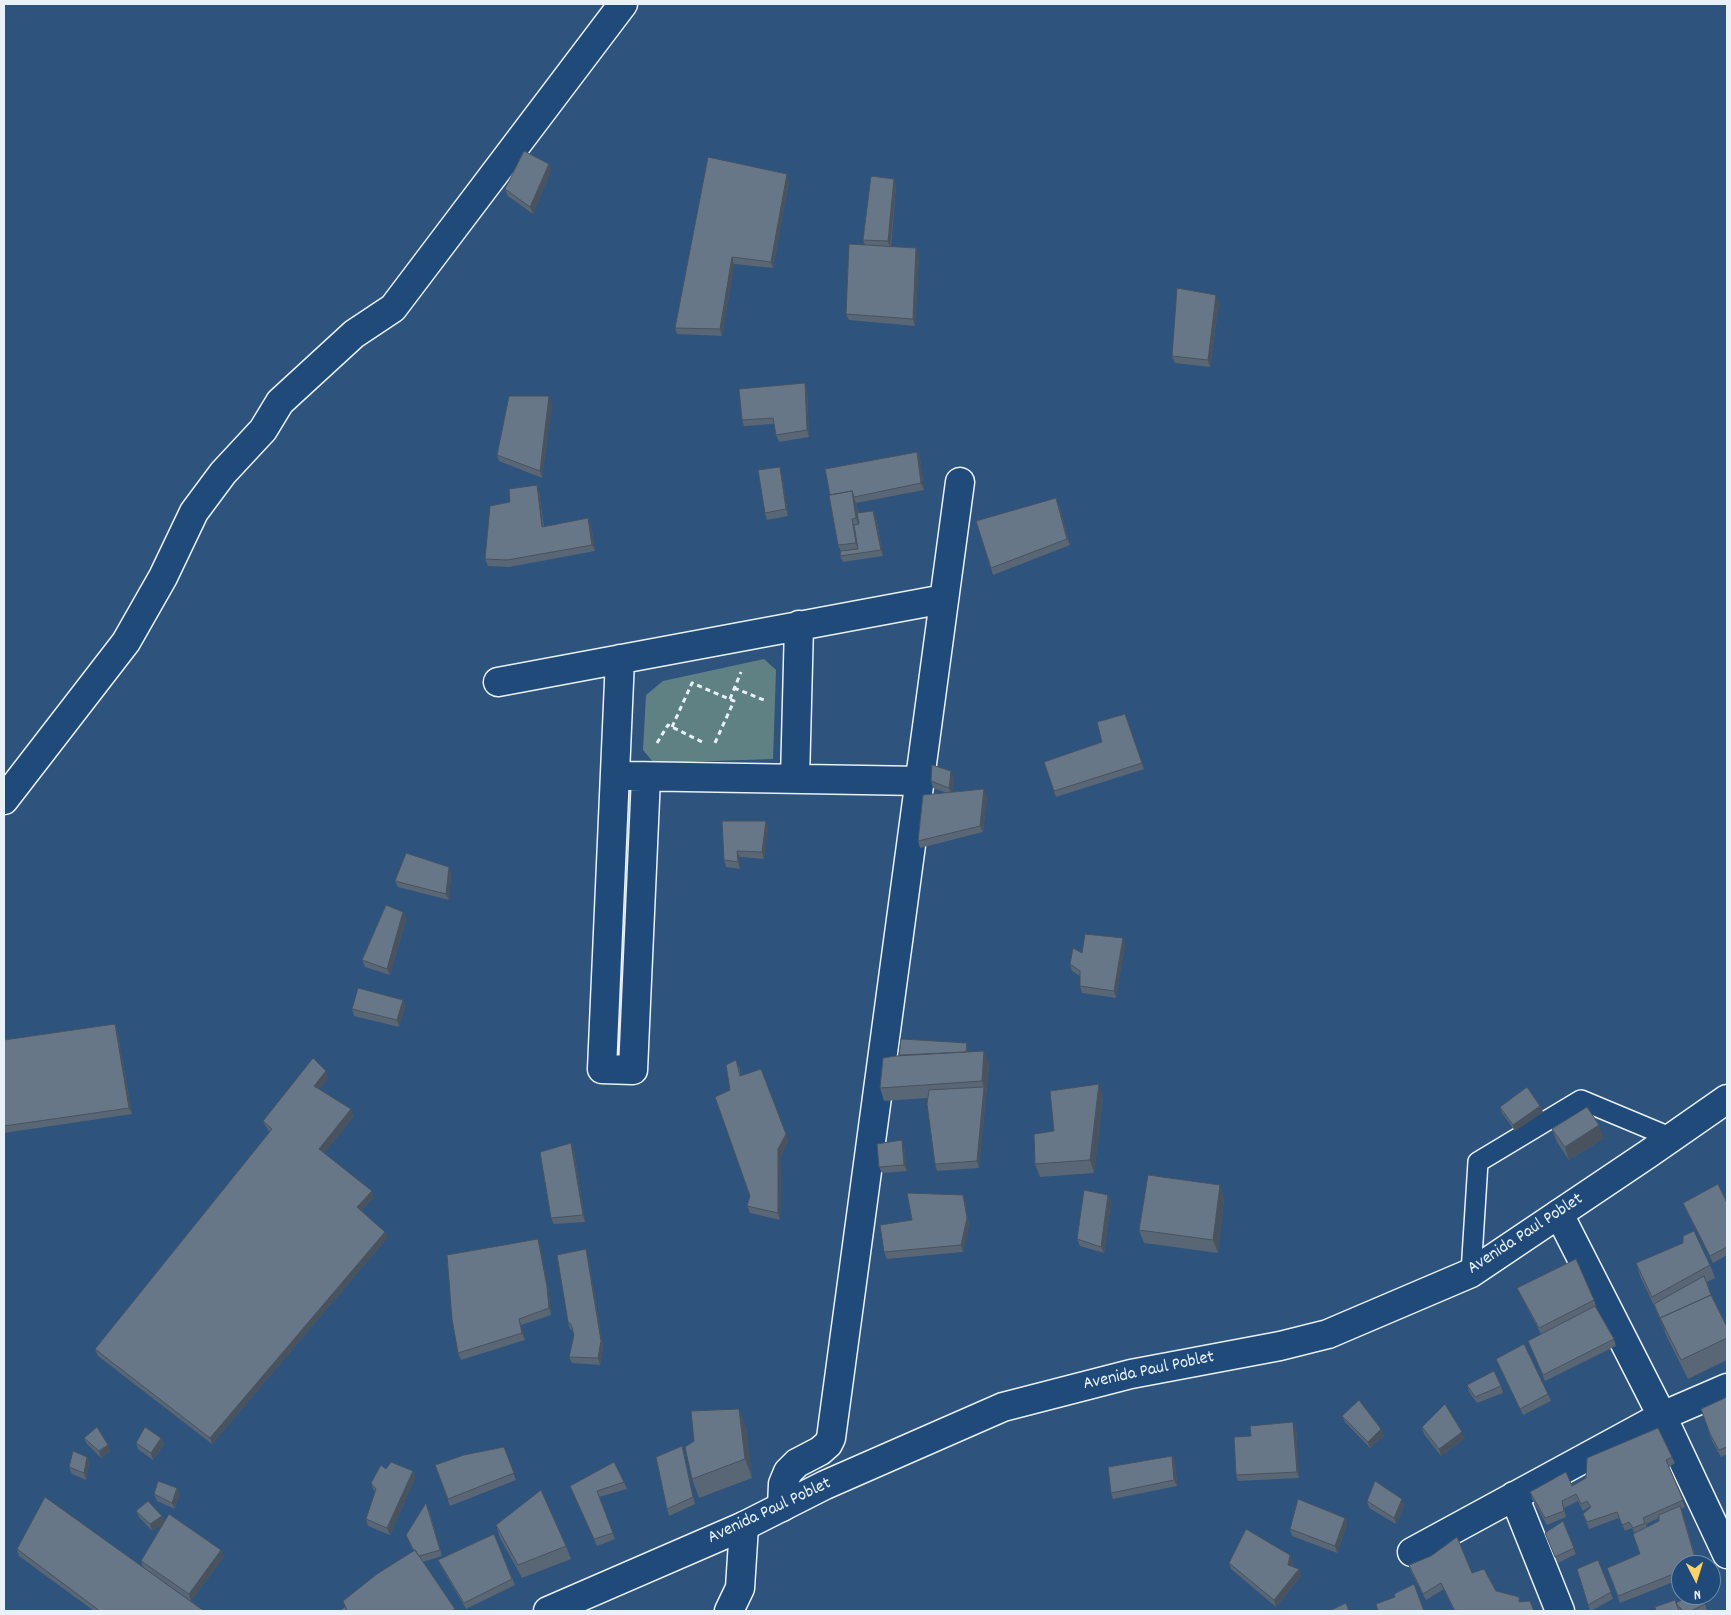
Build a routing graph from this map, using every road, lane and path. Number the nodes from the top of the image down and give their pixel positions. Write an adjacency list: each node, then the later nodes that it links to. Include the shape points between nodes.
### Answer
1 (623, 4): 19 (street, via 393,308 354,334 280,402 263,430 223,473 194,512 163,577 126,642)
2 (960, 482): 3 (street)
3 (944, 599): 4 (street); 18 (street)
4 (800, 626): 5 (street); 17 (street)
5 (620, 659): 7 (street); 15 (street)
6 (743, 665): 8 (path)
7 (498, 682)
8 (734, 688): 9 (path); 10 (path)
9 (730, 699): 12 (path, via 692,683); 14 (path, via 734,701)
10 (766, 700)
11 (668, 725): 13 (path)
12 (672, 727)
13 (654, 748)
14 (713, 748)
15 (615, 776): 16 (street); 16 (street, via 602,1069 634,1070)
16 (646, 777): 17 (street)
17 (796, 780): 18 (street)
18 (920, 782): 27 (street, via 831,1438 820,1451 797,1463 788,1472 783,1484)
19 (4, 800)
20 (1727, 1099): 21 (street, Avenida Paul Poblet)
21 (1672, 1138): 22 (street, Avenida Paul Poblet); 23 (lane, via 1581,1100 1478,1162)
22 (1559, 1214): 23 (street, Avenida Paul Poblet); 25 (street)
23 (1471, 1273): 27 (street, Avenida Paul Poblet, via 1328,1334 1131,1374 1003,1407)
24 (1727, 1388): 25 (street)
25 (1662, 1416): 26 (street); 30 (street)
26 (1514, 1496): 29 (street); 33 (street)
27 (782, 1507): 28 (street, Avenida Paul Poblet)
28 (744, 1526): 31 (street, Avenida Paul Poblet); 32 (street, via 740,1588)
29 (1412, 1552)
30 (1727, 1554)
31 (548, 1611)
32 (729, 1611)
33 (1560, 1611)

